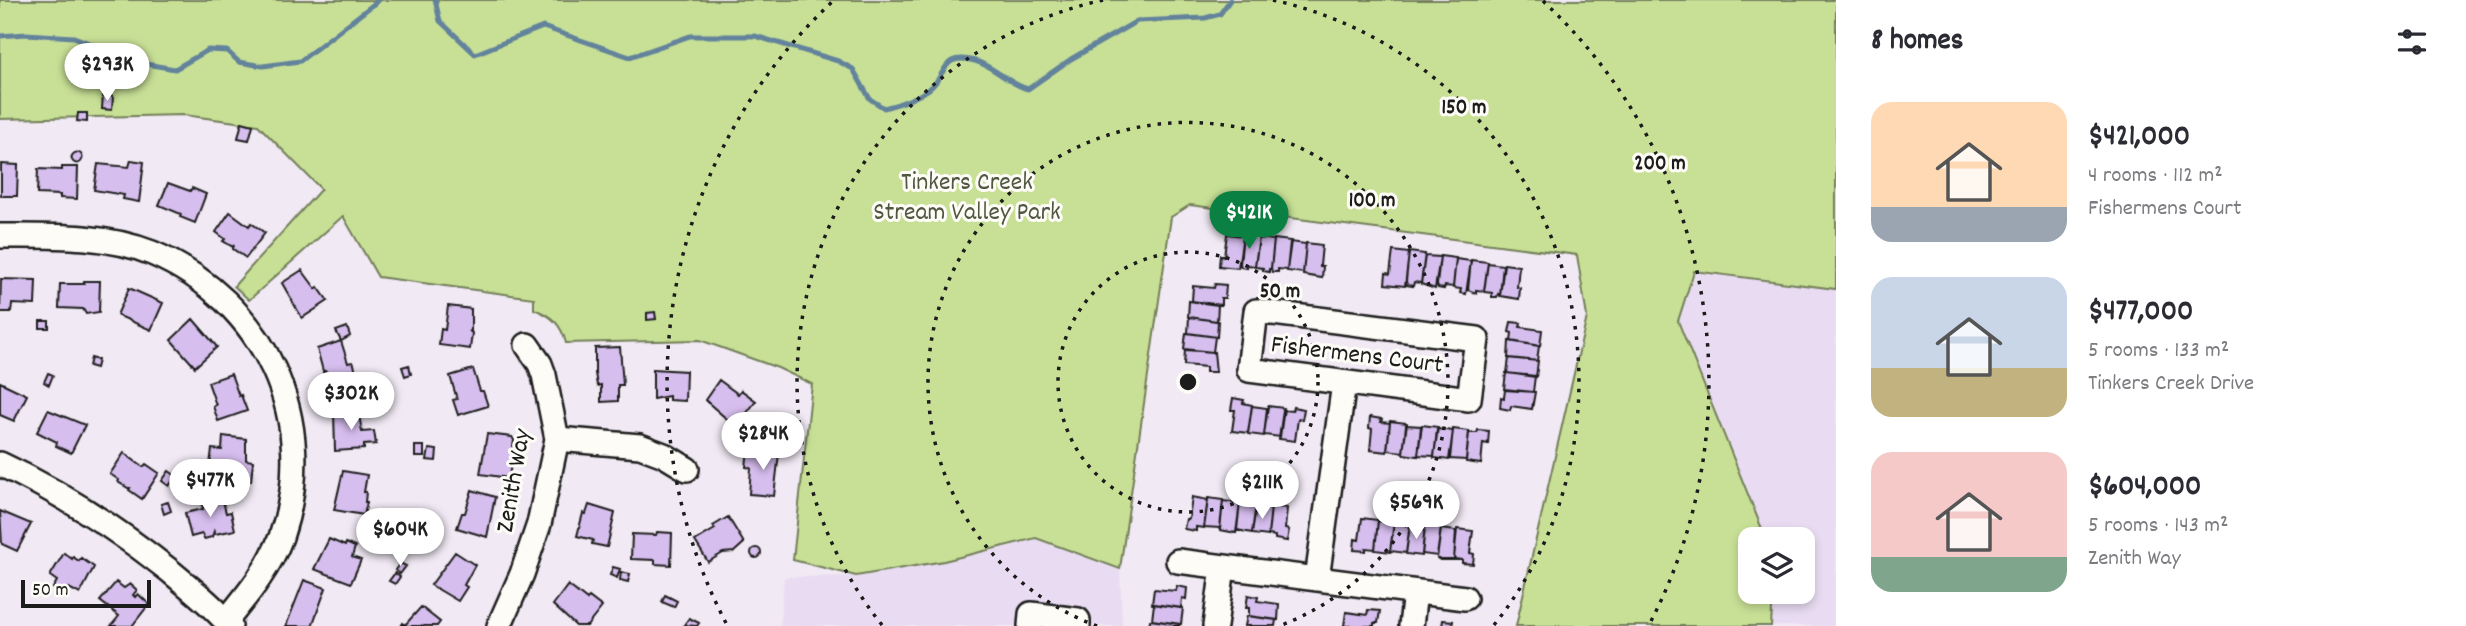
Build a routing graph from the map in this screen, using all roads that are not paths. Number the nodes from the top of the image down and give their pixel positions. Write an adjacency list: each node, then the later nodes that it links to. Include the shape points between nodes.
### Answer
1 (0, 236): 12 (street, via 102,240 150,252 188,271 223,298 262,347 288,409 294,486 273,555)
2 (527, 345): 4 (street, Zenith Way, via 544,375)
3 (1344, 383): 3 (street, Fishermens Court, via 1469,399 1477,339 1256,311 1249,370); 9 (street)
4 (557, 439): 6 (street, via 640,446); 13 (street, Zenith Way, via 539,524)
5 (0, 464): 12 (street, via 124,536)
6 (687, 469)
7 (1178, 561): 8 (street)
8 (1223, 567): 9 (street); 16 (street)
9 (1317, 579): 10 (street)
10 (1415, 592): 11 (street); 17 (street)
11 (1465, 598)
12 (228, 623)
13 (499, 626)
14 (1030, 626): 15 (street, via 1031,614 1079,620)
15 (1078, 626)
16 (1214, 626)
17 (1411, 626)

